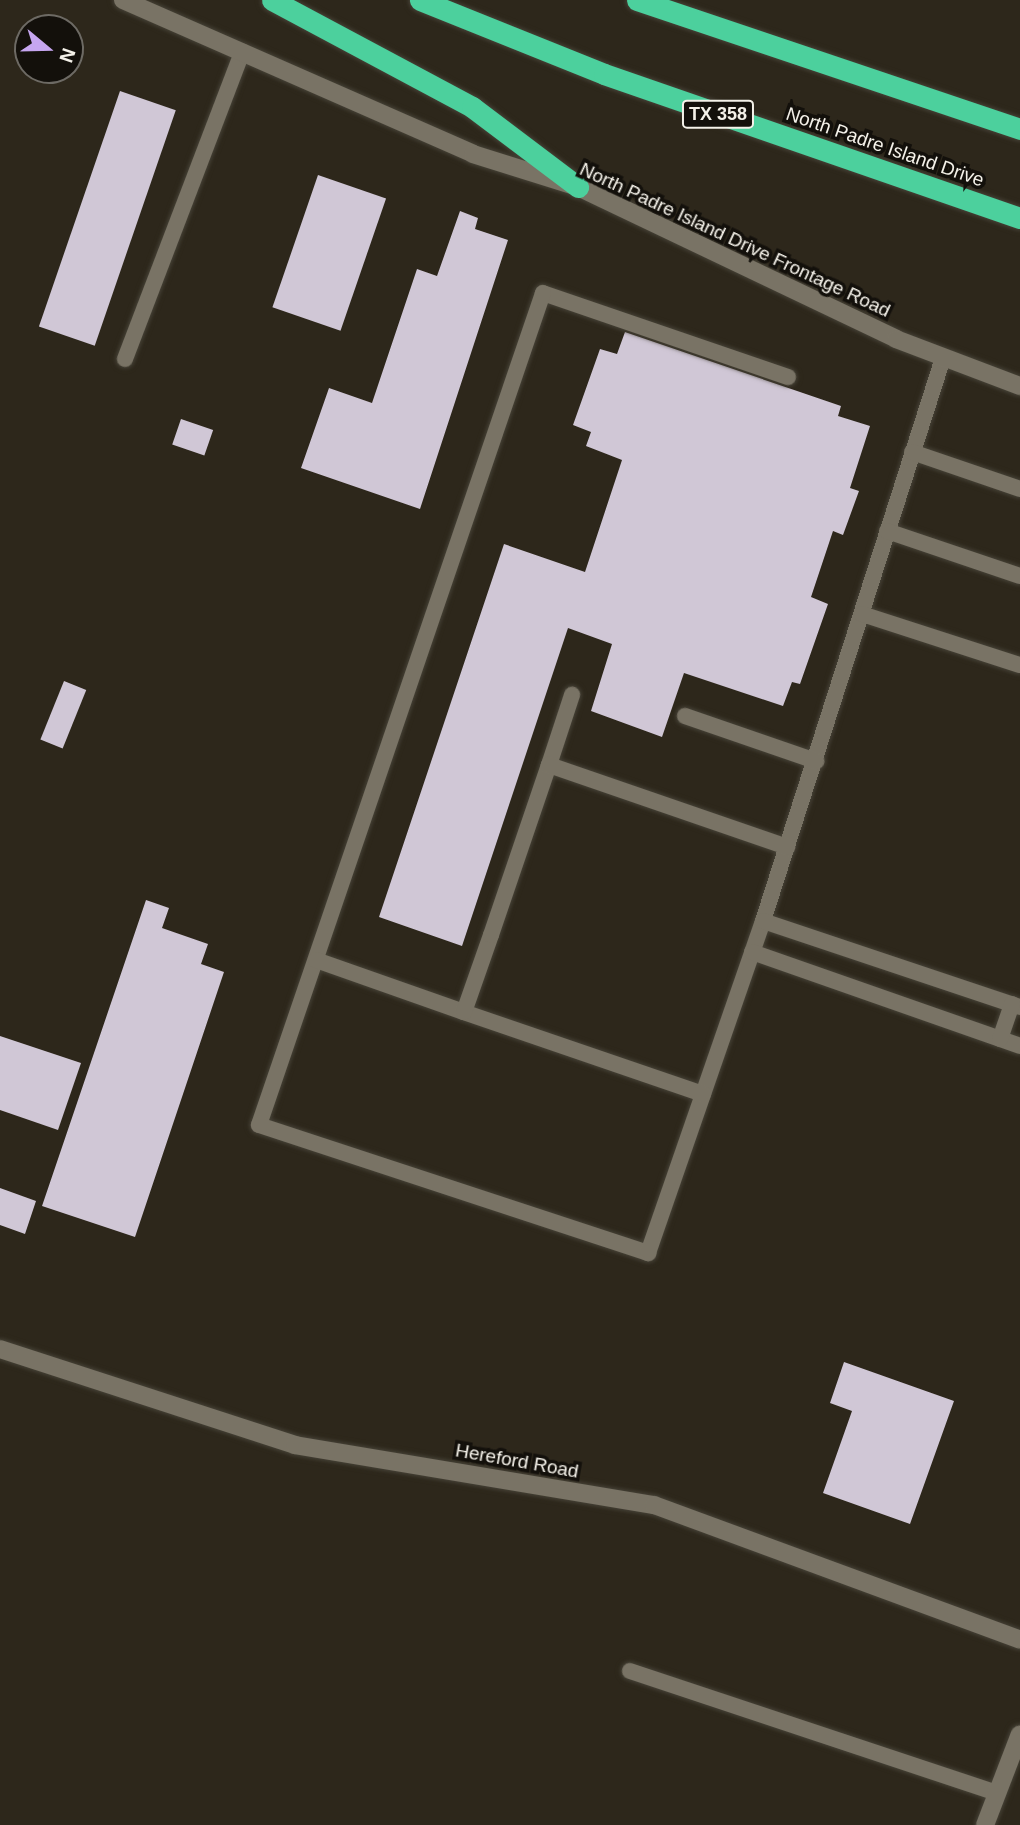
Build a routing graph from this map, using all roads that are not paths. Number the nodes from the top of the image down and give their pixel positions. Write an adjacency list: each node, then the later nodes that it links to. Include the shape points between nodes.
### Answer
1 (123, 0): 5 (main road, North Padre Island Drive Frontage Road)
2 (272, 0): 7 (highway, via 472,107)
3 (421, 0): 8 (highway, North Padre Island Drive / TX 358, via 604,75)
4 (638, 0): 6 (highway)
5 (242, 52): 7 (main road, North Padre Island Drive Frontage Road, via 473,154); 10 (lane)
6 (1020, 129)
7 (578, 187): 9 (main road, North Padre Island Drive Frontage Road)
8 (1020, 218)
9 (943, 358): 12 (main road, North Padre Island Drive Frontage Road); 13 (lane)
10 (125, 359)
11 (788, 377): 26 (lane, via 543,293)
12 (1020, 386)
13 (912, 452): 14 (lane); 15 (lane)
14 (1020, 489)
15 (887, 531): 16 (lane); 17 (lane)
16 (1020, 576)
17 (862, 614): 18 (lane); 21 (lane)
18 (1020, 665)
19 (572, 695): 22 (lane)
20 (685, 716): 21 (lane)
21 (816, 761): 23 (lane)
22 (549, 765): 23 (lane); 28 (lane)
23 (787, 847): 24 (lane)
24 (763, 921): 25 (lane); 27 (lane)
25 (752, 953): 29 (lane); 31 (lane)
26 (316, 960): 28 (lane); 31 (lane, via 259,1125 648,1253)
27 (1016, 1005): 29 (lane)
28 (464, 1012): 31 (lane)
29 (1000, 1039): 30 (lane)
30 (1020, 1046)
31 (703, 1094)
32 (0, 1349): 33 (main road, Hereford Road, via 295,1445 654,1505)
33 (1020, 1640)
34 (630, 1671): 36 (lane)
35 (1020, 1734): 36 (main road)
36 (997, 1793): 37 (main road)
37 (985, 1825)

